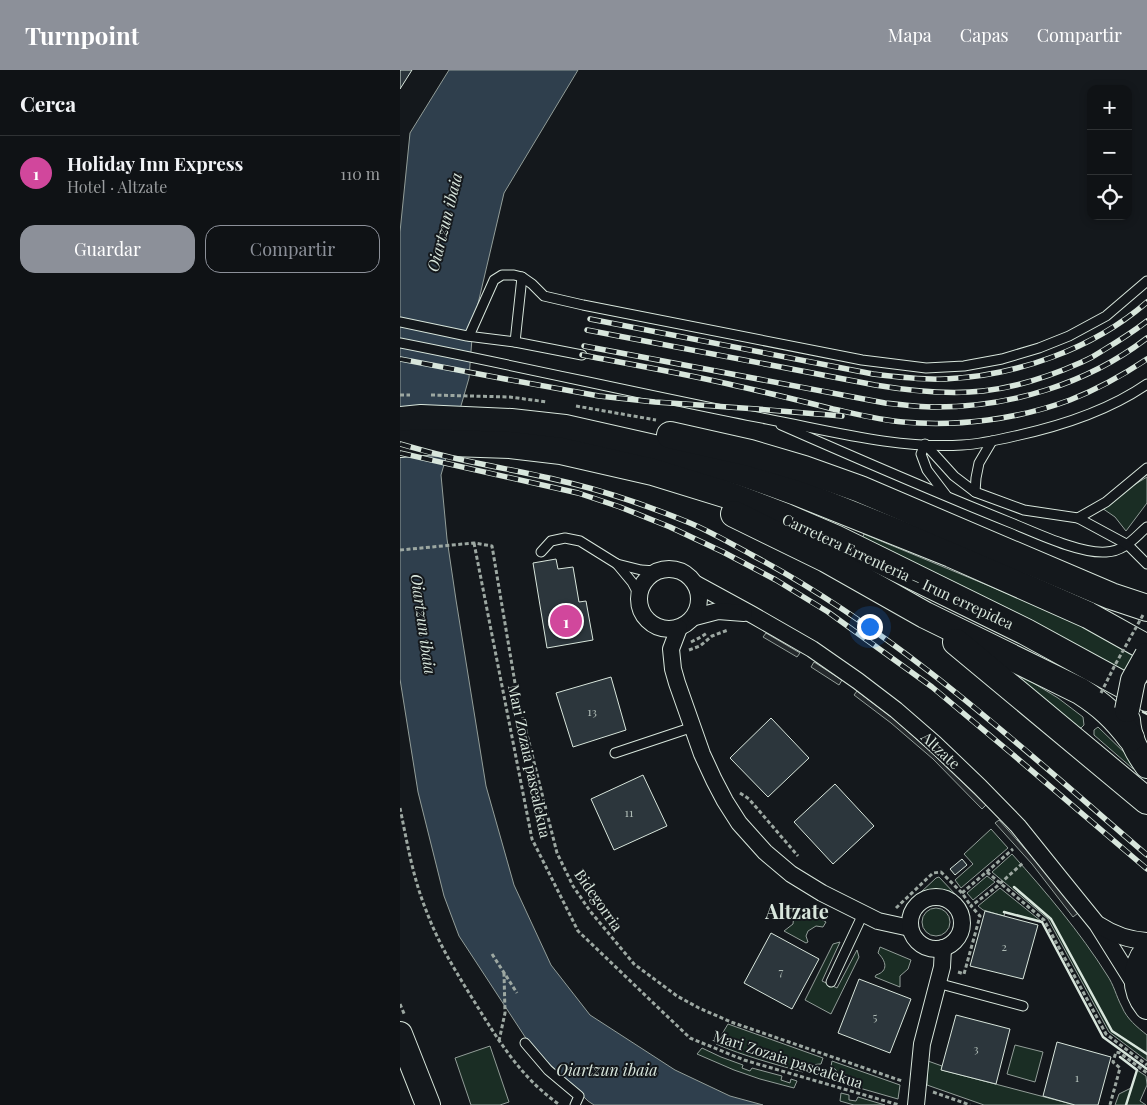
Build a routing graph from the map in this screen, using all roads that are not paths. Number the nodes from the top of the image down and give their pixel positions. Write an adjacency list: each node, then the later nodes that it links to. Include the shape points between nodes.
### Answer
1 (522, 277): 2 (lane, via 544,296 583,305 862,360 926,368 1002,359 1039,348 1106,316); 4 (lane, via 502,275 494,280); 5 (lane)
2 (1147, 281)
3 (400, 322): 4 (lane)
4 (468, 336): 5 (lane)
5 (515, 342): 7 (lane)
6 (400, 343): 9 (lane)
7 (582, 355)
8 (1147, 384): 13 (lane, via 1091,414 1046,429)
9 (764, 418): 15 (lane); 19 (lane)
10 (400, 420): 11 (main road, Carretera Errenteria – Irun errepidea)
11 (510, 421): 12 (main road, Carretera Errenteria – Irun errepidea); 14 (main road, Carretera Errenteria – Irun errepidea, via 422,442); 17 (main road, Carretera Errenteria – Irun errepidea, via 561,450)
12 (565, 428): 29 (main road, via 618,424 750,453 804,469 860,489); 35 (main road, Carretera Errenteria – Irun errepidea, via 658,449 796,492 1018,583 1088,615)
13 (992, 441): 15 (lane, via 962,445); 18 (lane, via 979,463)
14 (400, 444)
15 (925, 444): 18 (lane, via 954,476); 19 (lane, via 921,454 927,470)
16 (1147, 468): 20 (lane, via 1106,502)
17 (653, 472): 31 (main road, via 826,559); 38 (main road, Carretera Errenteria – Irun errepidea, via 734,497 835,538 1026,632)
18 (975, 492): 20 (lane, via 1024,510)
19 (947, 497): 22 (lane, via 1084,550 1114,551)
20 (1078, 518): 22 (lane)
21 (1147, 527): 22 (lane)
22 (1128, 545): 25 (lane)
23 (541, 552): 24 (lane, via 551,541 565,538 580,541)
24 (617, 564): 26 (lane); 28 (lane)
25 (1147, 564)
26 (656, 571): 27 (street, via 676,569 686,573); 28 (street, via 642,585)
27 (696, 584): 30 (street, Altzate); 32 (street, via 700,598)
28 (639, 595): 33 (street, via 639,606)
29 (1145, 611)
30 (751, 614): 32 (street, Altzate, via 718,611); 45 (street, Altzate, via 812,649 858,681 934,743 1018,826)
31 (925, 616): 40 (main road, via 1080,691 1116,719); 43 (main road)
32 (695, 617): 34 (street)
33 (650, 623): 34 (street, via 669,630); 36 (street)
34 (679, 628): 36 (street)
35 (1147, 648)
36 (676, 650): 39 (street, via 673,669)
37 (1147, 655): 38 (main road, bridge, via 1133,680)
38 (1137, 704): 40 (main road, via 1129,729)
39 (693, 727): 41 (lane); 44 (street, via 725,801 739,823 765,852 791,874)
40 (1131, 738): 42 (main road)
41 (615, 752)
42 (1147, 766)
43 (1147, 801)
44 (863, 914): 46 (street); 50 (lane)
45 (1097, 924): 47 (street, Altzate, via 1121,936); 52 (street, Altzate)
46 (910, 928): 48 (street, via 922,945); 48 (street, via 912,911 917,904 932,896 949,900 960,912 962,927 956,940)
47 (1147, 941)
48 (944, 948): 51 (street)
49 (1147, 950): 52 (main road, via 1137,971 1136,981)
50 (831, 982)
51 (938, 983): 53 (lane); 58 (street, via 922,1044)
52 (1142, 998)
53 (1023, 1006)
54 (400, 1034): 56 (main road)
55 (525, 1043): 57 (lane, via 548,1070 579,1096)
56 (428, 1105)
57 (575, 1105)
58 (916, 1105)

